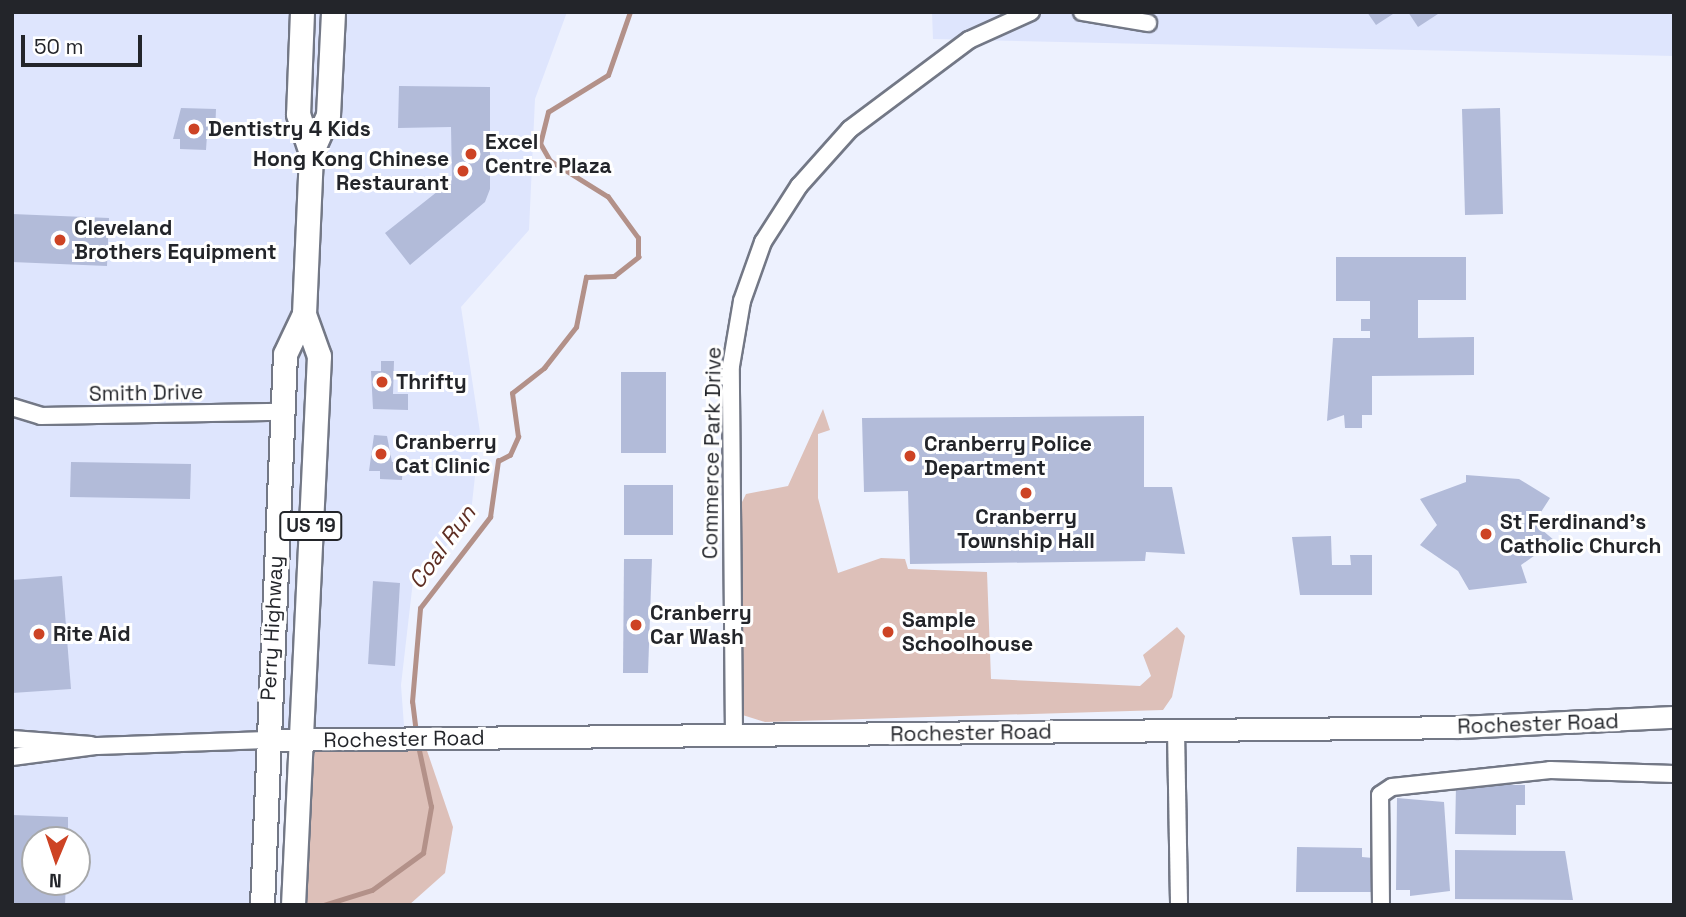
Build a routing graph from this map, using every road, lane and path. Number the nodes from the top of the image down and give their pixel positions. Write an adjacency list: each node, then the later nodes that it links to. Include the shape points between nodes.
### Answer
1 (302, 12): 6 (main road, Perry Highway / US 19, via 298,114)
2 (332, 12): 6 (main road, Perry Highway / US 19, via 328,115)
3 (1031, 12): 12 (street, Commerce Park Drive, via 969,40 850,129 799,186 760,252 731,366)
4 (1082, 12): 5 (street)
5 (1148, 23)
6 (311, 153): 7 (main road, Perry Highway / US 19)
7 (303, 314): 9 (main road, Perry Highway / US 19, via 285,354); 15 (main road, Perry Highway / US 19, via 319,356)
8 (12, 407): 9 (street, Smith Drive, via 41,416)
9 (282, 412): 14 (main road, Perry Highway / US 19)
10 (1674, 718): 11 (street, Rochester Road)
11 (1176, 730): 12 (street, Rochester Road); 21 (street)
12 (734, 735): 15 (street, Rochester Road)
13 (12, 739): 16 (street)
14 (267, 740): 15 (street, Rochester Road); 16 (street); 20 (main road, Perry Highway / US 19)
15 (301, 740): 19 (main road, Perry Highway / US 19)
16 (97, 746): 17 (street)
17 (12, 757)
18 (1674, 774): 22 (street, via 1550,770 1392,788 1380,795)
19 (293, 904)
20 (262, 905)
21 (1179, 905)
22 (1381, 905)

